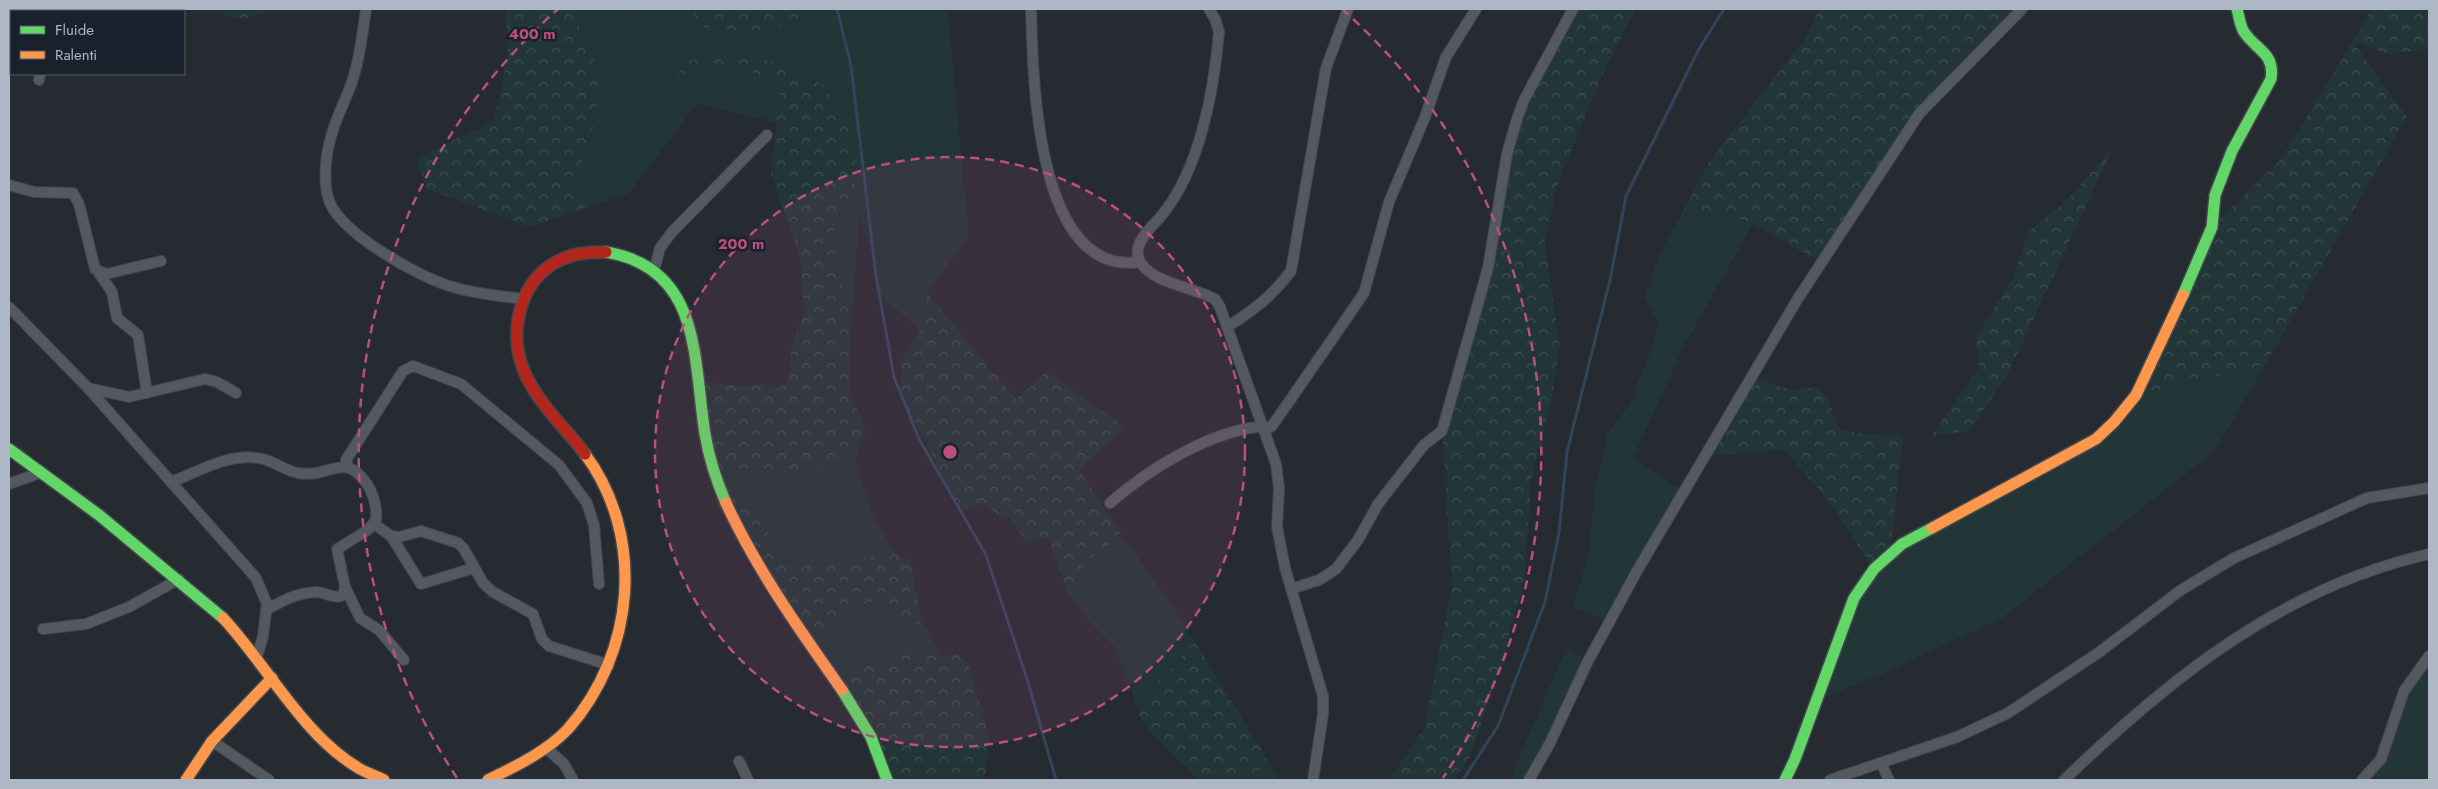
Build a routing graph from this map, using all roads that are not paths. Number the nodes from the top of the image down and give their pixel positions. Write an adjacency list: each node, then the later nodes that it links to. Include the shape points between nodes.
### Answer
1 (366, 9): 15 (street, via 356,67 339,110 327,156 326,192 330,202 353,230 376,248 426,277 465,290)
2 (1031, 9): 12 (street, via 1035,93 1045,161 1057,198 1073,230 1088,248 1116,263)
3 (1209, 9): 12 (street, via 1219,32 1203,132 1170,206 1140,242 1137,253)
4 (1348, 9): 17 (street, via 1326,68 1291,271 1258,308)
5 (1476, 9): 21 (street, via 1446,57 1389,202 1364,293 1272,426)
6 (1572, 9): 36 (street, via 1524,100 1516,122 1507,154 1488,268 1442,431 1424,445 1378,504 1336,570 1319,580)
7 (2022, 9): 56 (street, via 1919,114 1797,300 1637,571)
8 (2237, 9): 57 (main road, via 2243,31 2270,60 2273,67 2271,79 2232,151 2216,195 2209,235 2136,395 2096,439 1908,540 1874,569 1846,614)
9 (767, 135): 13 (street, via 672,232 660,248)
10 (9, 185): 14 (street, via 34,192 73,193 79,204 95,269)
11 (161, 261): 14 (street)
12 (1140, 262): 17 (street, via 1158,277 1215,298)
13 (654, 271): 15 (main road, via 626,256 605,252 568,256 542,272); 54 (main road, via 667,282 686,314 693,338 707,452 742,540 782,606 870,734)
14 (99, 273): 19 (street, via 112,292 117,318 138,335)
15 (524, 300): 42 (main road, via 517,316 517,338 525,373 599,476 611,502 624,553 626,594 619,644)
16 (9, 307): 18 (street)
17 (1227, 327): 21 (street)
18 (88, 388): 19 (street, via 129,397); 25 (street)
19 (147, 393): 20 (street, via 205,379)
20 (236, 393)
21 (1265, 428): 28 (street, via 1247,428 1217,437 1138,479); 36 (street, via 1276,464 1279,488 1276,527)
22 (9, 450): 24 (main road)
23 (348, 467): 25 (street, via 328,472 298,473 265,460 236,458); 29 (street, via 361,475 374,497); 34 (street, via 346,460 403,371 412,366 462,384 560,465 588,503 594,525)
24 (42, 472): 26 (street); 33 (main road)
25 (171, 482): 37 (street, via 256,578 264,594)
26 (9, 484)
27 (2429, 488): 47 (street, via 2367,498 2234,558 2181,590 2098,653 2008,713 1957,737)
28 (1110, 504)
29 (374, 524): 30 (street); 35 (street, via 338,549)
30 (391, 536): 32 (street, via 421,531 438,535 458,543); 32 (street, via 421,584)
31 (2429, 554): 60 (street, via 2399,561 2314,593 2258,623 2164,688)
32 (474, 568): 42 (street, via 493,592 533,614 542,639 549,646)
33 (179, 579): 38 (street, via 129,607 86,624); 40 (main road, via 224,619)
34 (600, 584)
35 (346, 587): 37 (street, via 340,597 324,593 299,595); 41 (street, via 360,618 379,630)
36 (1291, 588): 55 (street, via 1323,700)
37 (266, 610): 40 (street)
38 (43, 629)
39 (2429, 656): 61 (street, via 2404,691 2381,759)
40 (256, 657): 43 (main road)
41 (404, 660)
42 (610, 665): 45 (main road, via 569,730)
43 (272, 678): 44 (main road); 50 (main road, via 344,758)
44 (212, 741): 48 (main road); 49 (street)
45 (546, 748): 51 (main road, via 525,764); 52 (street, via 564,764)
46 (739, 761): 53 (street)
47 (1881, 763): 58 (street); 59 (street)
48 (186, 780)
49 (269, 780)
50 (384, 780)
51 (488, 780)
52 (573, 780)
53 (748, 780)
54 (888, 780)
55 (1313, 780)
56 (1529, 780)
57 (1785, 780)
58 (1830, 780)
59 (1889, 780)
60 (2064, 780)
61 (2362, 780)

